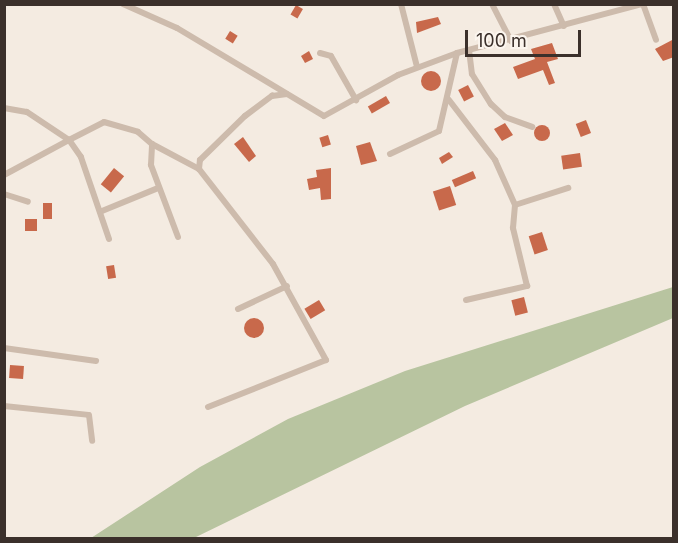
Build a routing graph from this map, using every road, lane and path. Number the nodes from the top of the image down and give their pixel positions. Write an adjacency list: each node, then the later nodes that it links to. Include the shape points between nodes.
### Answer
1 (123, 4): 6 (street)
2 (401, 4): 13 (street)
3 (492, 4): 9 (street)
4 (554, 4): 7 (street)
5 (642, 4): 7 (street); 8 (street)
6 (138, 8): 14 (street)
7 (564, 26): 9 (street)
8 (656, 40)
9 (511, 41): 10 (street)
10 (469, 50): 12 (street); 20 (street, via 472,74 491,104 505,117)
11 (320, 53): 17 (street, via 331,56)
12 (458, 53): 13 (street); 18 (street)
13 (417, 67): 17 (street)
14 (273, 84): 15 (street); 16 (street)
15 (288, 94): 16 (street); 17 (street, via 324,116)
16 (272, 96): 24 (street)
17 (356, 100)
18 (448, 100): 23 (street, via 436,135); 32 (street, via 495,160)
19 (4, 108): 21 (street, via 27,112)
20 (532, 127)
21 (69, 140): 22 (street, via 104,122 138,132); 27 (street); 33 (street)
22 (152, 144): 25 (street); 29 (street, via 151,165)
23 (390, 154)
24 (200, 160): 25 (street); 26 (street)
25 (192, 163): 26 (street)
26 (199, 169): 36 (street)
27 (4, 175)
28 (568, 188): 32 (street)
29 (158, 189): 33 (street); 34 (street)
30 (4, 194): 31 (street)
31 (28, 202)
32 (514, 204): 37 (street, via 513,228 527,286)
33 (102, 211): 35 (street)
34 (178, 237)
35 (110, 239)
36 (287, 286): 38 (street); 42 (street, via 326,360)
37 (466, 300)
38 (238, 309)
39 (4, 348): 40 (street)
40 (96, 361)
41 (4, 406): 43 (street, via 89,415)
42 (208, 407)
43 (92, 441)

